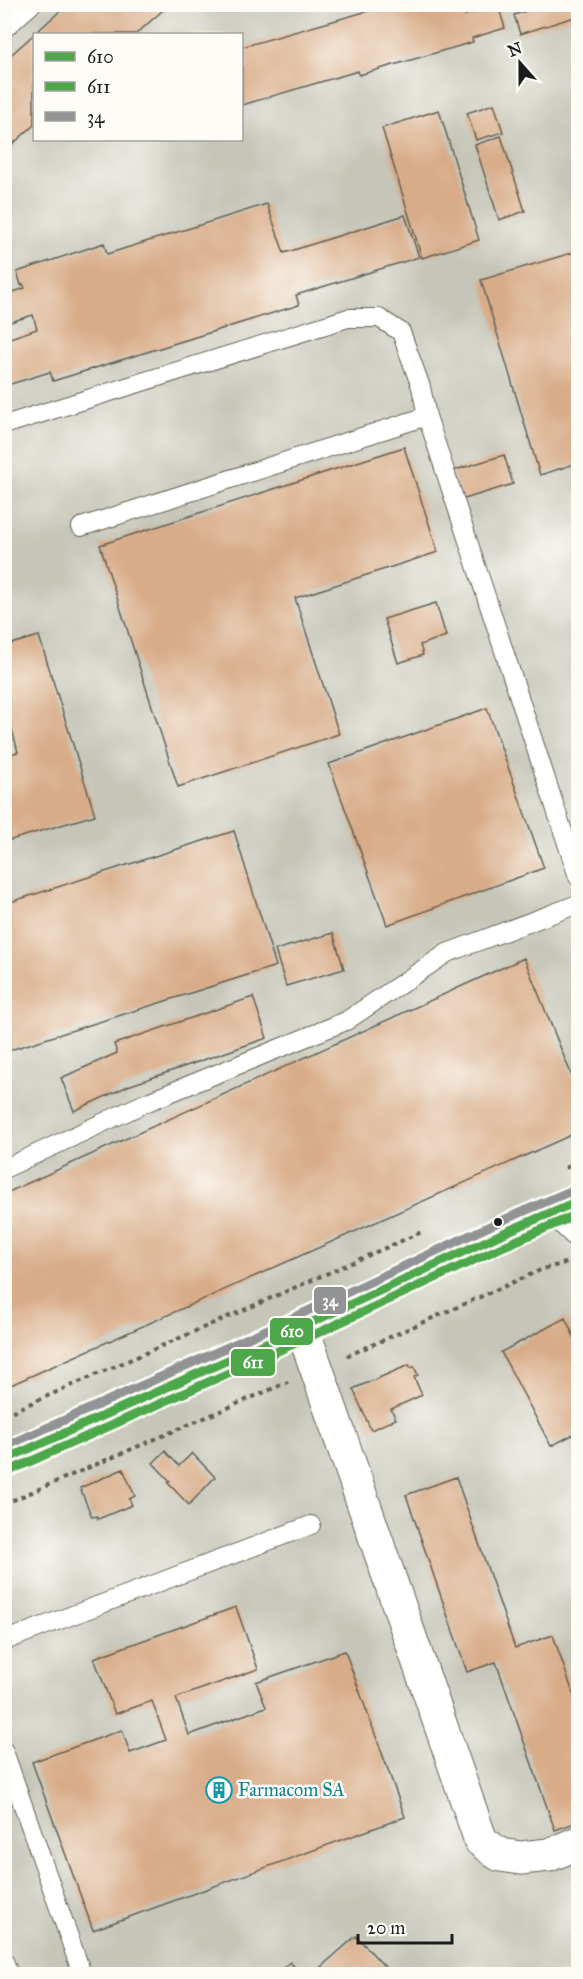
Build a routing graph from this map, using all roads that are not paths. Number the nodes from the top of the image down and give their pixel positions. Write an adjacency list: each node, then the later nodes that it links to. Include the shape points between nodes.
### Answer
1 (32, 4): 2 (lane)
2 (4, 29)
3 (427, 416): 4 (lane, via 402,332 379,318 348,318); 5 (lane); 6 (lane)
4 (4, 425)
5 (81, 527)
6 (579, 877)
7 (579, 904): 8 (lane, via 447,953 346,1021 145,1103)
8 (4, 1169)
9 (571, 1214): 10 (main road)
10 (302, 1328): 11 (main road); 15 (street, via 481,1841 500,1855 521,1858 549,1855)
11 (4, 1460)
12 (311, 1525): 13 (lane)
13 (4, 1641)
14 (4, 1751): 18 (lane)
15 (579, 1843)
16 (4, 1961): 17 (lane)
17 (9, 1974)
18 (82, 1974)

